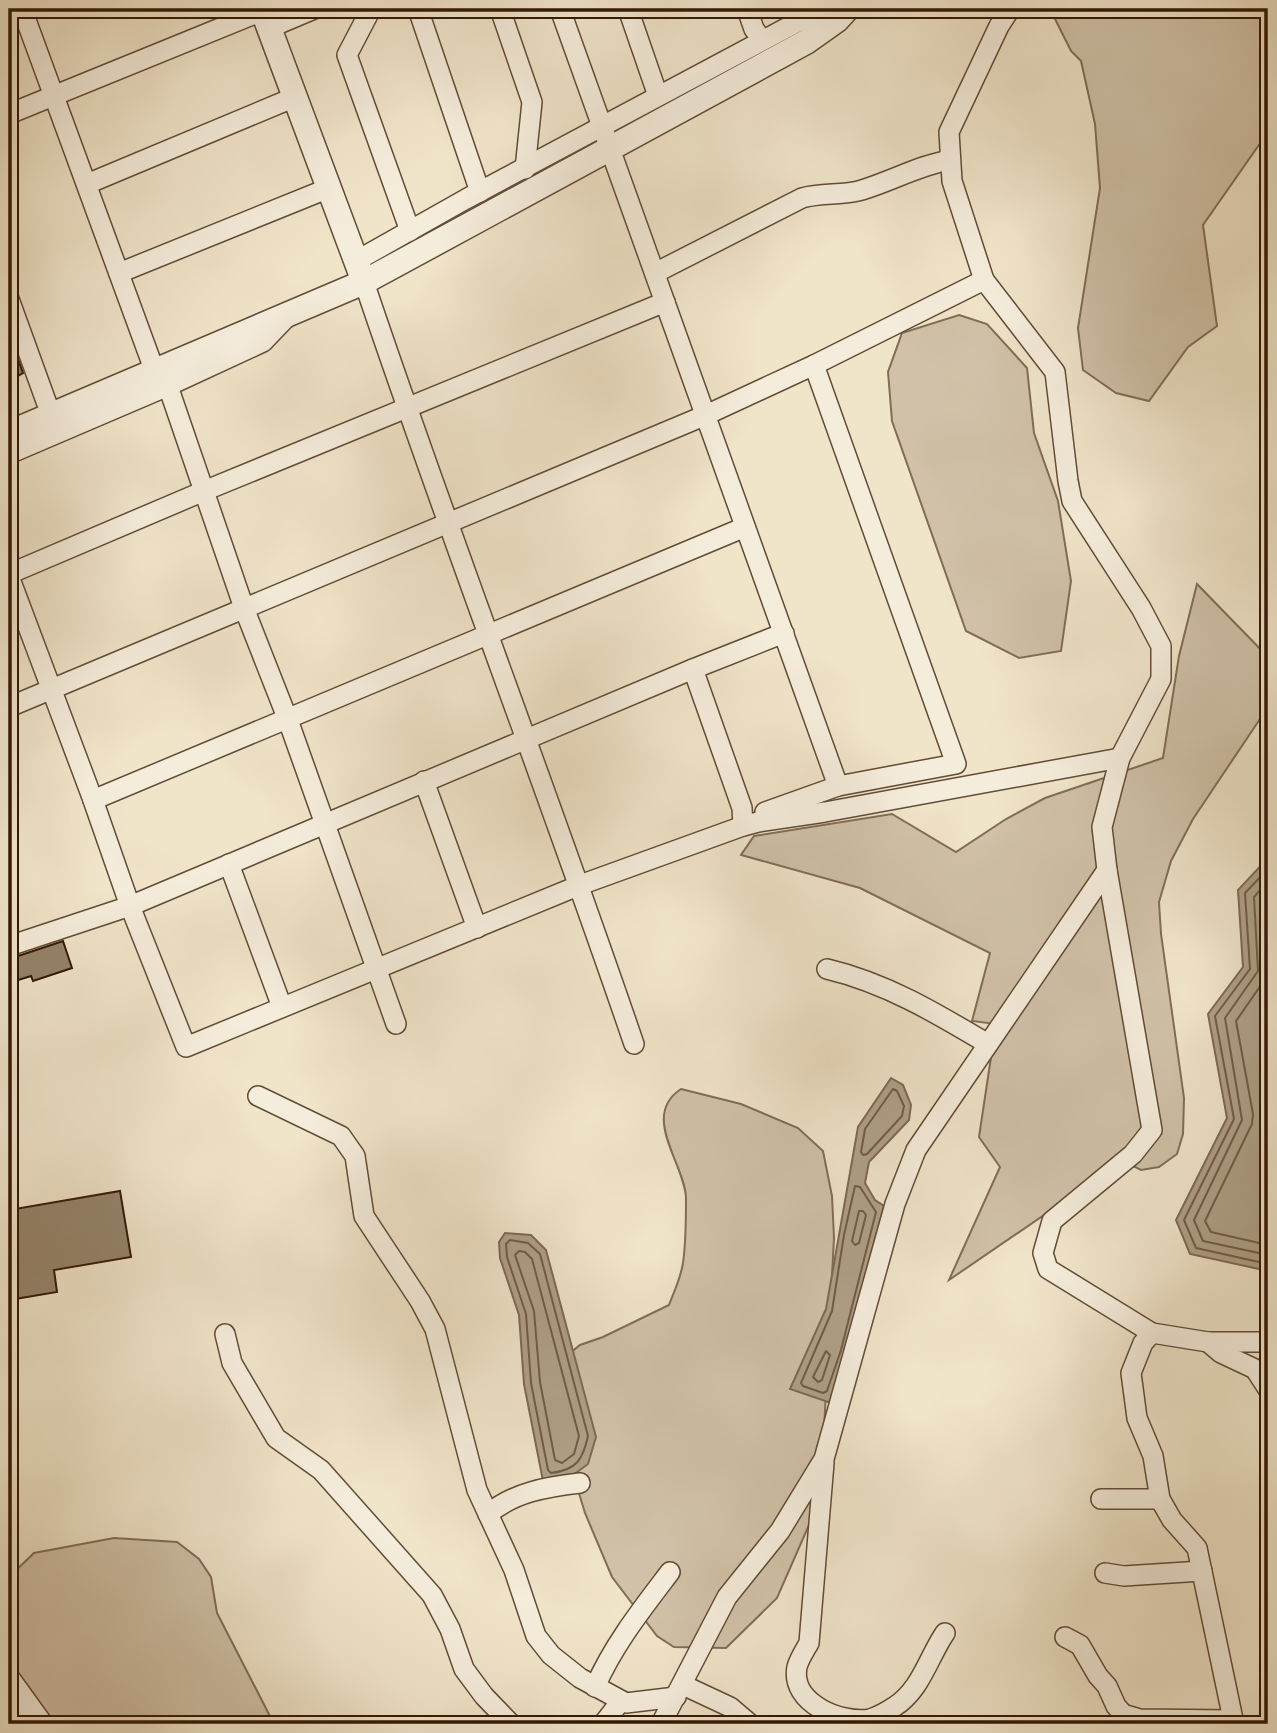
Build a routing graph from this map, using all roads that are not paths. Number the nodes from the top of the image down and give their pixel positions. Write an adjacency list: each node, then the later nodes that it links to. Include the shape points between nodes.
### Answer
1 (22, 9): 13 (street)
2 (314, 9): 10 (street)
3 (370, 9): 23 (street, via 347,55)
4 (418, 9): 22 (street)
5 (500, 9): 19 (street, via 532,102)
6 (560, 9): 17 (street)
7 (628, 9): 14 (street)
8 (747, 9): 12 (street)
9 (1010, 9): 18 (street, via 949,132)
10 (265, 14): 13 (street); 15 (street)
11 (842, 15): 12 (street, via 820,10); 17 (street, via 806,42)
12 (762, 40): 14 (street)
13 (55, 95): 16 (street); 20 (street)
14 (658, 96): 17 (street)
15 (295, 97): 20 (street); 21 (street)
16 (9, 114)
17 (608, 138): 19 (street); 24 (street); 26 (street)
18 (950, 160): 26 (street, via 859,191 802,198); 27 (street, via 952,181)
19 (525, 169): 22 (street)
20 (87, 184): 25 (street)
21 (328, 188): 24 (street); 25 (street)
22 (480, 192): 23 (street)
23 (410, 231): 24 (street)
24 (360, 272): 31 (street); 32 (street)
25 (119, 273): 31 (street)
26 (655, 274): 29 (street)
27 (984, 280): 30 (street); 49 (street, via 1055,372 1072,502 1142,608 1161,646 1161,680)
28 (9, 299): 33 (street)
29 (665, 302): 32 (street); 34 (street)
30 (814, 365): 34 (street); 51 (street, via 956,764)
31 (161, 379): 33 (street); 36 (street); 37 (street)
32 (407, 409): 37 (street); 38 (street)
33 (51, 415): 35 (street)
34 (706, 415): 38 (street); 39 (street)
35 (9, 433)
36 (9, 454)
37 (204, 491): 40 (street); 41 (street)
38 (447, 523): 41 (street); 43 (street)
39 (745, 527): 42 (street); 43 (street)
40 (9, 575): 45 (street)
41 (244, 608): 45 (street); 47 (street)
42 (784, 633): 44 (street); 51 (street)
43 (487, 634): 47 (street); 48 (street)
44 (693, 669): 48 (street); 54 (street)
45 (50, 689): 46 (street); 52 (street)
46 (9, 707)
47 (288, 720): 52 (street); 53 (street)
48 (527, 738): 50 (street); 57 (street)
49 (1120, 758): 54 (street); 56 (street, via 1102,827)
50 (424, 781): 53 (street); 59 (street)
51 (838, 786): 54 (street, via 758,814)
52 (93, 800): 58 (street)
53 (324, 824): 55 (street); 61 (street)
54 (750, 824): 57 (street)
55 (229, 864): 58 (street); 63 (street)
56 (1107, 870): 66 (street); 68 (street, via 1152,1130 1133,1154 1052,1221 1043,1253 1048,1269)
57 (580, 885): 59 (street); 65 (street)
58 (130, 906): 60 (street); 63 (street, via 186,1047)
59 (477, 928): 61 (street)
60 (9, 946)
61 (376, 969): 63 (street); 64 (street)
62 (827, 969): 66 (street, via 912,999)
63 (282, 1007)
64 (396, 1024)
65 (634, 1044)
66 (988, 1044): 73 (street, via 916,1150 895,1204)
67 (258, 1096): 77 (street, via 341,1136 355,1156 364,1216 435,1329 477,1490)
68 (1152, 1333): 70 (street); 76 (street, via 1131,1373 1137,1418 1153,1456)
69 (225, 1334): 89 (street, via 232,1363 276,1438 321,1470 432,1595 464,1669)
70 (1208, 1342): 71 (street); 72 (street, via 1255,1369)
71 (1268, 1342)
72 (1268, 1388)
73 (824, 1459): 81 (street, via 809,1643 797,1666 797,1683 811,1703 839,1718 871,1719 896,1706 918,1685); 85 (street, via 780,1531 727,1597)
74 (580, 1483): 77 (street, via 536,1489)
75 (1101, 1499): 76 (street)
76 (1160, 1499): 78 (street, via 1197,1548)
77 (488, 1514): 84 (street, via 514,1570 536,1636 551,1655)
78 (1202, 1571): 80 (street); 87 (street)
79 (670, 1572): 84 (street, via 629,1624)
80 (1105, 1573)
81 (945, 1633)
82 (1065, 1637): 87 (street, via 1080,1645 1123,1714 1140,1719)
83 (9, 1681): 88 (street)
84 (595, 1687): 86 (street)
85 (679, 1691): 86 (street, via 647,1702); 91 (street); 92 (street, via 730,1707)
86 (621, 1701): 90 (street)
87 (1233, 1722)
88 (40, 1724)
89 (511, 1724)
90 (603, 1724)
91 (661, 1724)
92 (750, 1724)

